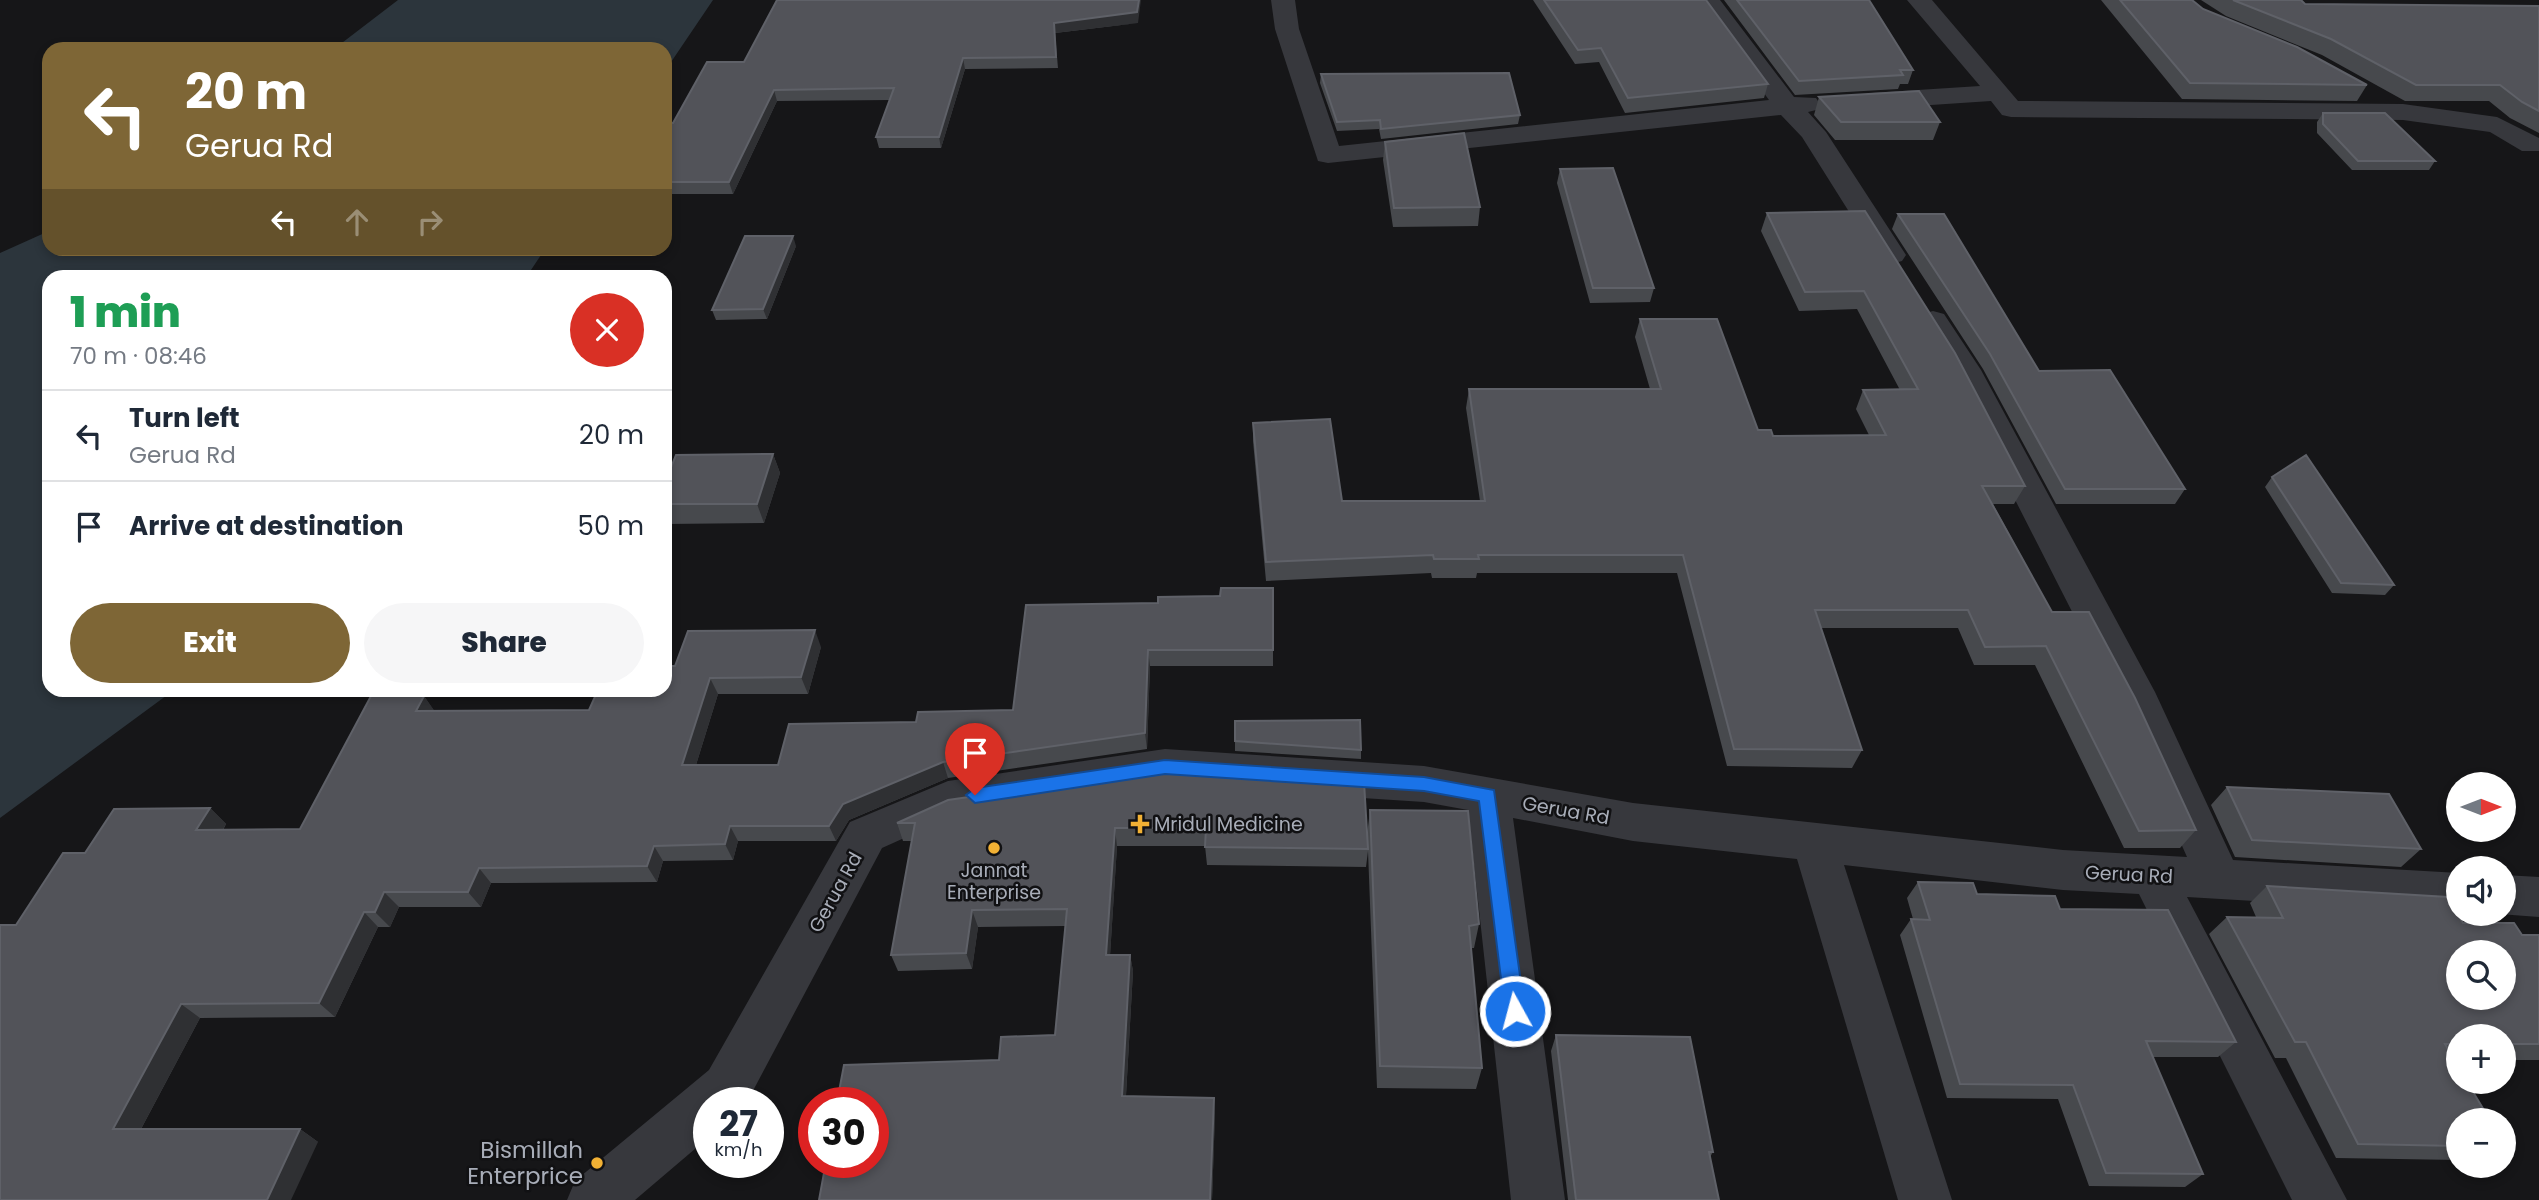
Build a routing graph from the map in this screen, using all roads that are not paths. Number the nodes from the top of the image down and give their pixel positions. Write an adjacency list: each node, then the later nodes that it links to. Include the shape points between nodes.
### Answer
1 (1283, 0): 6 (street, via 1287,29 1328,155)
2 (1709, 0): 6 (street)
3 (1919, 0): 5 (street)
4 (2356, 87): 7 (street)
5 (1998, 93): 6 (street); 7 (street, via 2011,109)
6 (1787, 106): 12 (street, via 1812,132 1965,370 2140,704)
7 (2403, 111): 8 (street, via 2497,125)
8 (2537, 146)
9 (1488, 795): 10 (street, Gerua Rd, via 1633,822); 16 (street, Gerua Rd, via 1424,784 1165,767 948,799 866,835); 19 (street)
10 (1814, 842): 11 (street, Gerua Rd, via 2063,870); 20 (street)
11 (2152, 875): 12 (street, Gerua Rd); 21 (street)
12 (2219, 879): 13 (street, Gerua Rd)
13 (2446, 892)
14 (2516, 896): 15 (street)
15 (2539, 897)
16 (728, 1087)
17 (693, 1116): 18 (street, Gerua Rd)
18 (594, 1200)
19 (1538, 1200)
20 (1925, 1200)
21 (2320, 1200)

